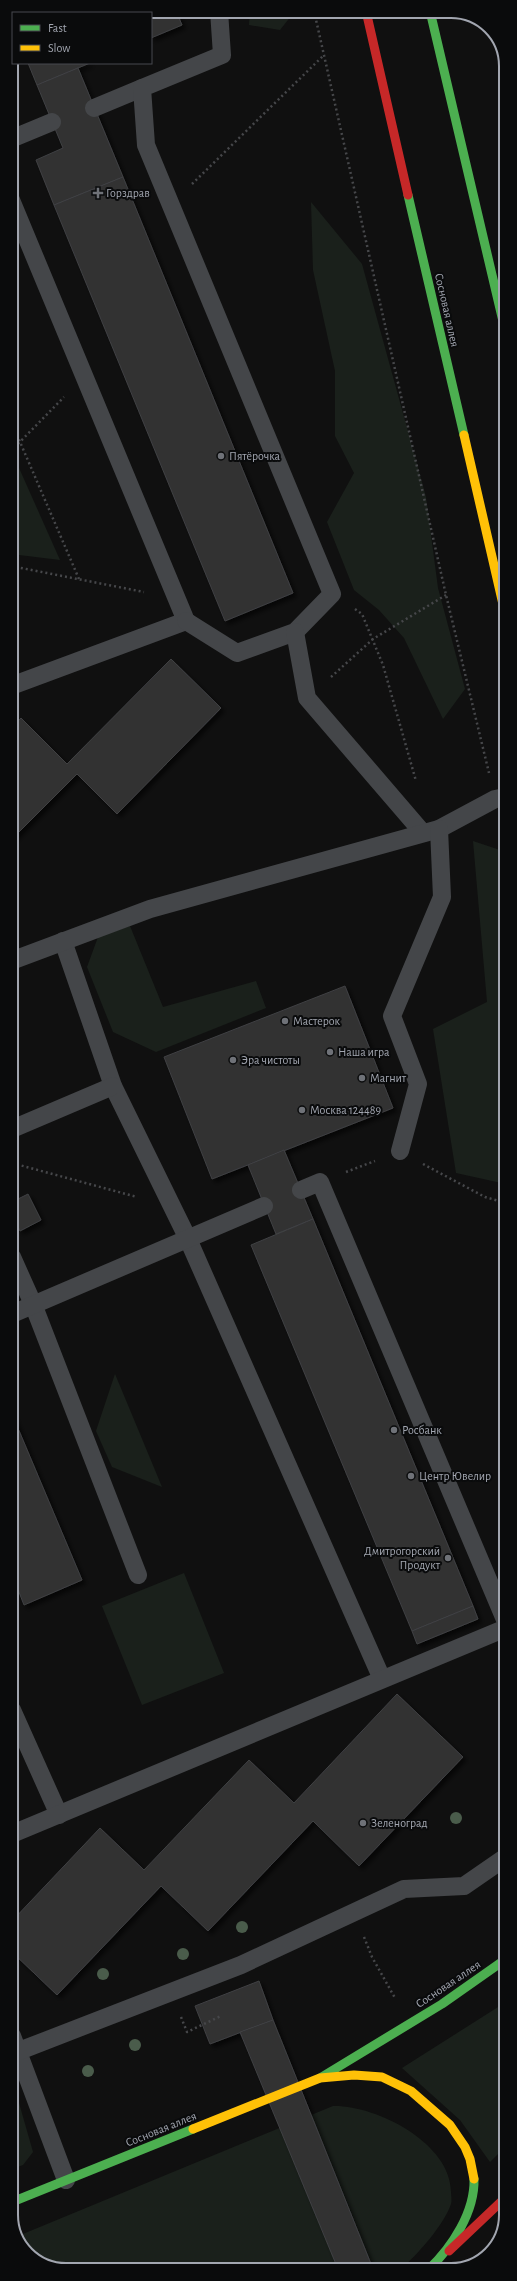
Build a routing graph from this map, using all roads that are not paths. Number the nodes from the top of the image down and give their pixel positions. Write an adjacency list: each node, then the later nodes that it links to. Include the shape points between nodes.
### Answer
1 (219, 18): 4 (lane, via 222,55)
2 (368, 18): 10 (main road, Сосновая аллея)
3 (432, 18): 9 (main road)
4 (142, 88): 5 (lane); 12 (lane, via 146,145 332,594)
5 (94, 108)
6 (52, 122): 7 (lane)
7 (18, 136)
8 (18, 217): 11 (lane)
9 (499, 304)
10 (499, 587)
11 (186, 621): 12 (lane, via 237,654); 13 (lane)
12 (295, 632): 15 (lane, via 307,698)
13 (18, 683)
14 (499, 798): 15 (lane)
15 (431, 831): 16 (lane, via 150,909); 20 (lane, via 442,897 392,1016 418,1084)
16 (63, 940): 17 (lane); 18 (lane)
17 (18, 958)
18 (113, 1086): 19 (lane); 23 (lane)
19 (18, 1126)
20 (400, 1151)
21 (301, 1190): 28 (lane, via 320,1182)
22 (264, 1206): 23 (lane)
23 (188, 1239): 25 (lane); 30 (lane)
24 (18, 1270): 25 (lane)
25 (34, 1304): 26 (lane); 27 (lane)
26 (18, 1311)
27 (138, 1575)
28 (499, 1605)
29 (499, 1631): 30 (lane)
30 (382, 1679): 32 (lane)
31 (18, 1723): 32 (lane)
32 (59, 1815): 33 (lane)
33 (18, 1832)
34 (499, 1862): 36 (lane, via 464,1886 404,1889 241,1965 170,1993)
35 (499, 1964): 38 (main road, Сосновая аллея, via 410,2024)
36 (18, 2043)
37 (18, 2052): 39 (lane)
38 (320, 2078): 39 (main road, Сосновая аллея); 42 (main road, Сосновая аллея, via 347,2075 376,2076 403,2086 426,2102 450,2124 470,2153 474,2176 472,2201)
39 (66, 2180): 40 (main road, Сосновая аллея)
40 (18, 2200)
41 (499, 2205): 42 (main road, Сосновая аллея)
42 (448, 2252): 43 (main road, Сосновая аллея)
43 (436, 2263)

